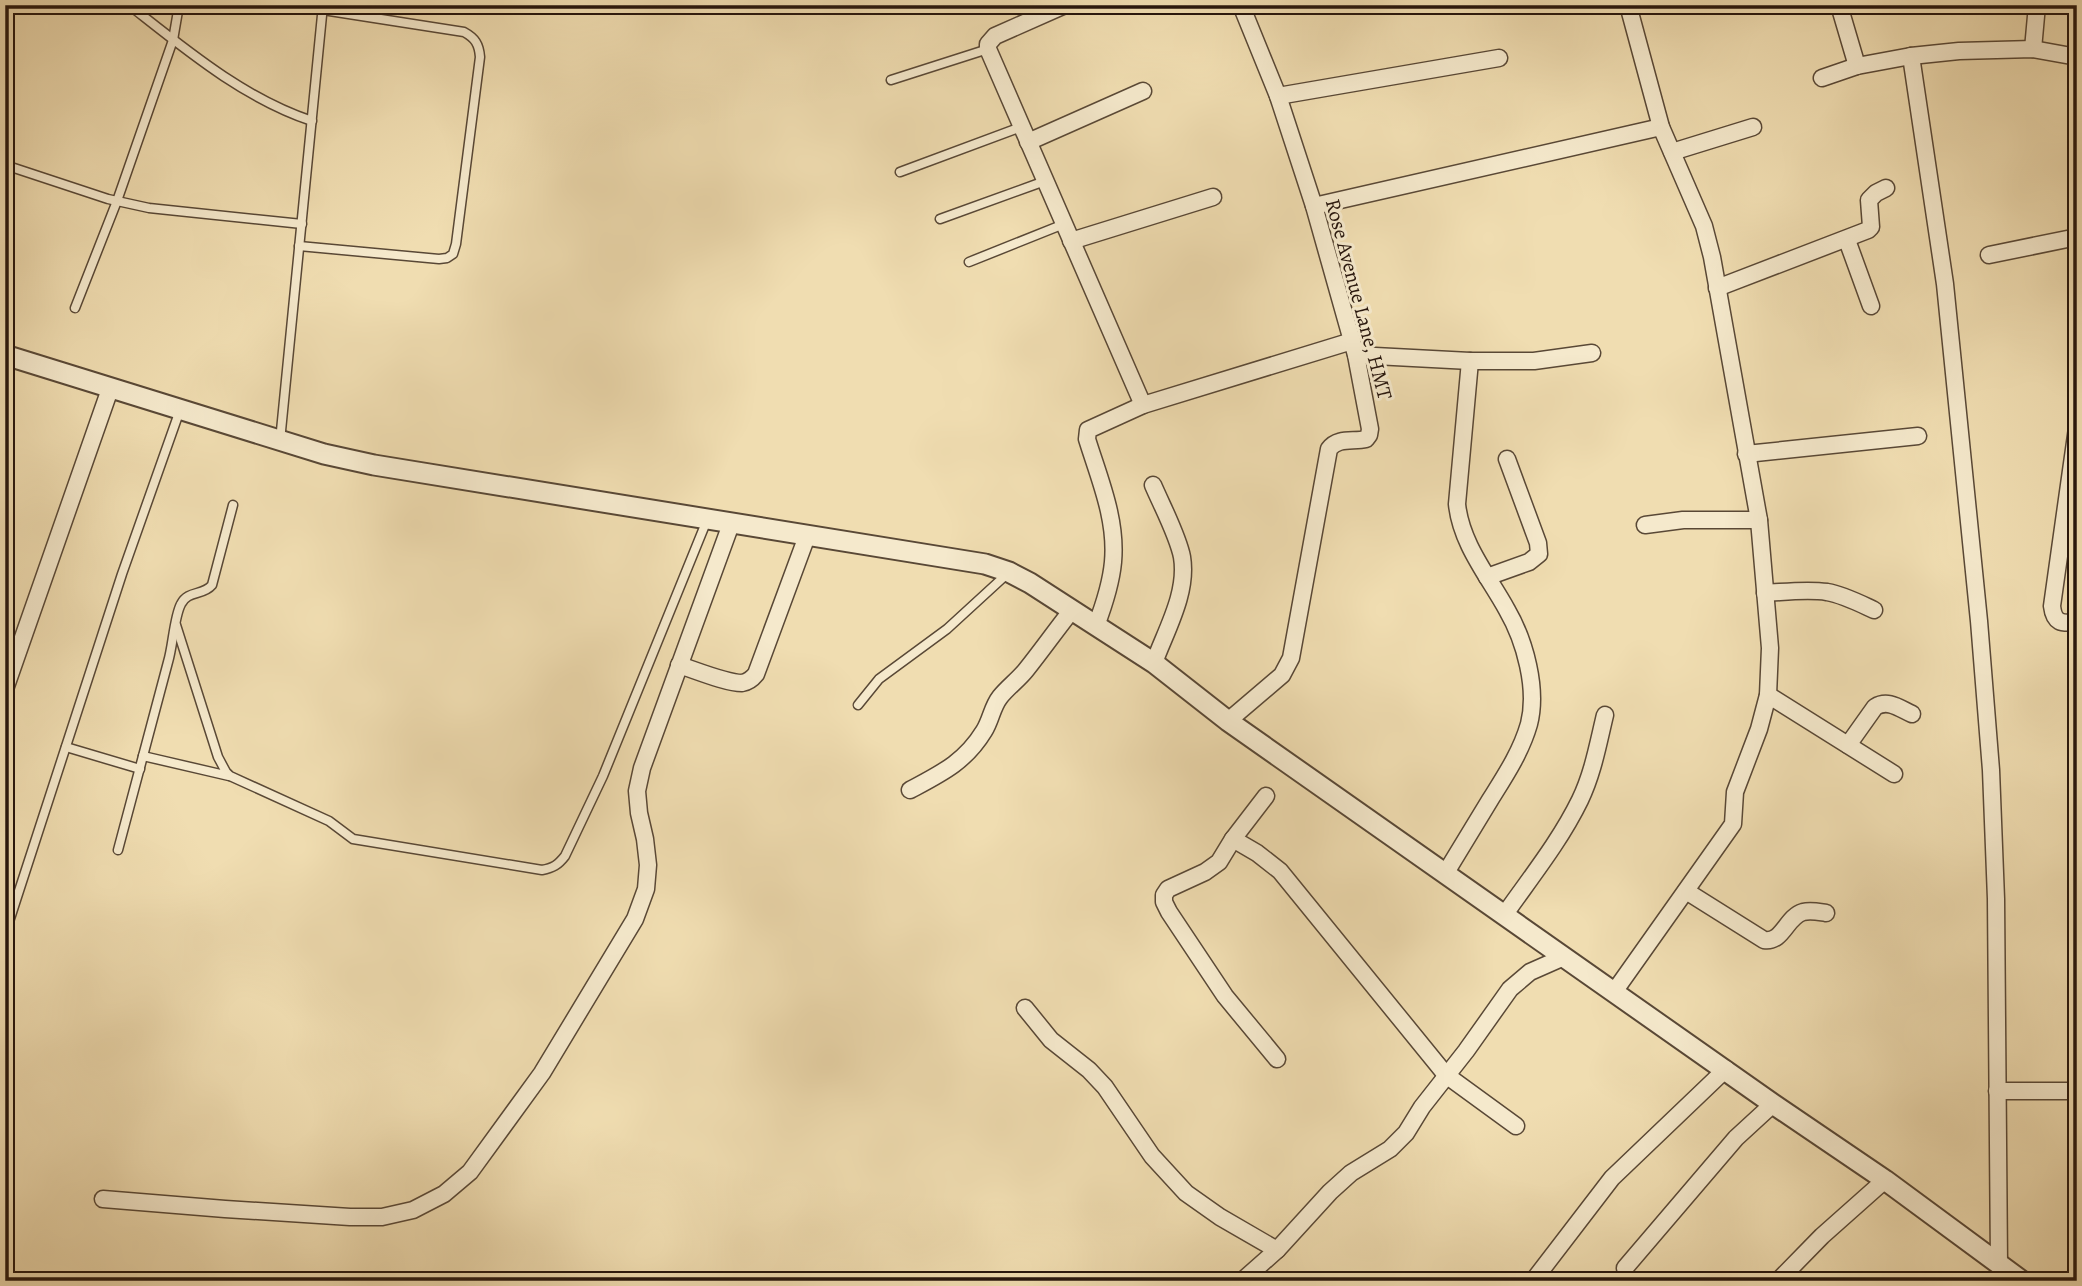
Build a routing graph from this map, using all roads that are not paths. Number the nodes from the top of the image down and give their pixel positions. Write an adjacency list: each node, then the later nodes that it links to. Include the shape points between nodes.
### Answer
1 (129, 5): 9 (lane)
2 (179, 5): 9 (lane)
3 (1065, 5): 10 (street, via 995,36)
4 (1241, 5): 19 (street, Rose Avenue Lane, HMT)
5 (1628, 5): 21 (street)
6 (1839, 5): 15 (street)
7 (2037, 5): 11 (street)
8 (323, 7): 20 (lane); 38 (lane, via 464,32 474,37 480,57 453,254 439,259)
9 (173, 40): 20 (lane, via 269,103); 30 (lane)
10 (988, 49): 17 (lane); 23 (street)
11 (2033, 49): 12 (street); 13 (street)
12 (1911, 56): 15 (street); 100 (street, via 1945,284 1979,621 1996,900)
13 (2077, 57)
14 (1499, 58): 19 (street)
15 (1857, 66): 16 (street)
16 (1822, 78)
17 (891, 80)
18 (1143, 91): 23 (street)
19 (1278, 96): 31 (street, Rose Avenue Lane, HMT)
20 (312, 121): 33 (lane)
21 (1661, 127): 24 (street); 31 (street)
22 (1753, 127): 24 (street)
23 (1024, 134): 26 (lane); 27 (street)
24 (1672, 152): 41 (street, via 1704,226)
25 (5, 164): 30 (lane)
26 (900, 172)
27 (1045, 181): 32 (lane); 34 (street)
28 (1886, 188): 36 (street, via 1869,200 1871,227)
29 (1213, 197): 37 (street)
30 (117, 201): 33 (lane); 43 (lane)
31 (1314, 205): 44 (street, Rose Avenue Lane, HMT)
32 (940, 219)
33 (302, 224): 38 (lane)
34 (1064, 225): 37 (street); 40 (lane)
35 (2077, 237): 39 (street)
36 (1847, 240): 41 (street); 42 (street)
37 (1071, 241): 49 (street)
38 (299, 246): 53 (lane)
39 (1989, 255)
40 (969, 262)
41 (1717, 288): 54 (street)
42 (1871, 306)
43 (75, 307)
44 (1354, 348): 47 (street); 49 (street); 78 (street, Rose Avenue Lane, HMT, via 1370,435 1334,443 1329,449 1291,658 1282,675)
45 (1592, 353): 47 (street, via 1534,361)
46 (5, 355): 48 (street)
47 (1470, 360): 64 (street, via 1457,504 1462,530)
48 (110, 389): 50 (street); 73 (street)
49 (1143, 405): 70 (street, via 1086,433 1113,540 1110,580)
50 (180, 410): 53 (street); 80 (lane)
51 (2077, 429): 68 (street, via 2052,606 2058,621)
52 (1918, 436): 54 (street)
53 (280, 440): 58 (street, via 374,465)
54 (1746, 454): 59 (street)
55 (1507, 458): 64 (street, via 1539,554)
56 (1153, 485): 71 (street, via 1182,556 1180,594)
57 (233, 505): 69 (lane, via 212,585 183,601)
58 (708, 520): 60 (street); 84 (lane, via 603,776 558,865 542,870 354,839 328,821)
59 (1759, 520): 61 (street); 65 (street)
60 (731, 524): 62 (street); 72 (street)
61 (1645, 525)
62 (807, 536): 63 (street, via 985,564); 72 (street, via 751,680 732,681)
63 (1009, 572): 66 (street); 75 (lane, via 947,629 879,679)
64 (1487, 577): 89 (street, via 1523,648 1532,683 1530,722 1516,758)
65 (1765, 593): 67 (street, via 1827,592); 74 (street)
66 (1072, 610): 70 (street); 85 (street, via 1000,697 986,727 962,760)
67 (1874, 610)
68 (2077, 622)
69 (176, 625): 81 (lane); 84 (lane, via 218,757)
70 (1096, 625): 71 (street)
71 (1154, 663): 78 (street)
72 (679, 665): 105 (street, via 637,791 648,865 646,889 635,919 542,1073 470,1171 424,1205 382,1217)
73 (5, 689)
74 (1768, 695): 79 (street); 90 (street, via 1735,792 1732,824)
75 (858, 705)
76 (1912, 714): 79 (street, via 1881,704)
77 (1605, 715): 92 (street, via 1581,798)
78 (1228, 721): 89 (street)
79 (1847, 745): 83 (street)
80 (66, 747): 82 (lane); 93 (lane)
81 (143, 756): 82 (lane); 84 (lane)
82 (140, 769): 88 (lane)
83 (1894, 774)
84 (230, 776)
85 (910, 790)
86 (1266, 796): 87 (street)
87 (1233, 839): 97 (street, via 1219,862 1168,889 1164,902 1224,996); 99 (street, via 1280,871)
88 (118, 850)
89 (1446, 874): 92 (street)
90 (1686, 891): 91 (street, via 1770,941 1801,912); 95 (street)
91 (1826, 913)
92 (1505, 914): 94 (street)
93 (5, 934)
94 (1564, 957): 95 (street); 99 (street, via 1530,972 1510,989)
95 (1614, 992): 98 (street)
96 (1025, 1008): 106 (street, via 1051,1040 1105,1087 1152,1156 1186,1192)
97 (1277, 1059)
98 (1726, 1069): 102 (street); 110 (street, via 1612,1178)
99 (1446, 1075): 103 (street); 106 (street, via 1406,1133 1390,1149 1351,1173)
100 (1997, 1091): 101 (street); 107 (street)
101 (2077, 1091)
102 (1773, 1104): 104 (street); 108 (street, via 1736,1138)
103 (1516, 1126)
104 (1885, 1180): 107 (street); 111 (street)
105 (103, 1199)
106 (1277, 1250): 109 (street)
107 (1999, 1264): 112 (street)
108 (1625, 1268)
109 (1242, 1281)
110 (1534, 1281)
111 (1778, 1281)
112 (2022, 1281)

